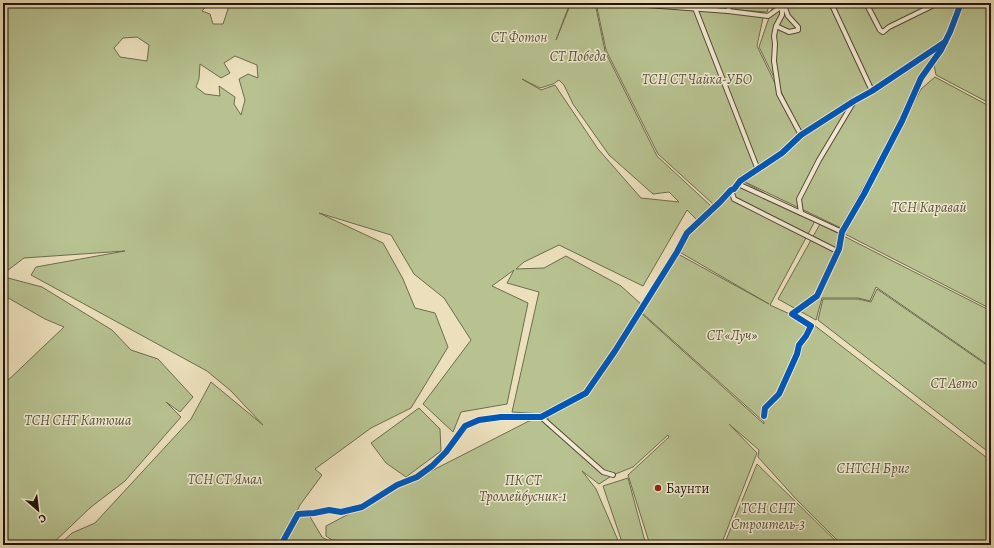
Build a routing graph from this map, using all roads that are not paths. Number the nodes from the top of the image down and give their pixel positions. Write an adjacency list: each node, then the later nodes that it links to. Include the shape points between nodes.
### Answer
1 (621, 3): 8 (street)
2 (730, 3): 12 (street)
3 (831, 3): 15 (street)
4 (866, 3): 5 (street, via 883,32)
5 (938, 3)
6 (952, 3): 11 (street)
7 (961, 3): 11 (street)
8 (661, 5): 10 (street)
9 (782, 6): 12 (street, via 768,16); 13 (street, via 782,16); 13 (street, via 782,3 798,30 789,32)
10 (695, 8): 12 (street); 18 (street)
11 (959, 8): 14 (street)
12 (728, 11)
13 (776, 26): 17 (street, via 774,61 779,94)
14 (945, 42): 15 (street); 22 (street, via 922,78 902,121)
15 (872, 91): 16 (street)
16 (854, 101): 17 (street); 21 (street, via 799,199)
17 (801, 135): 18 (street, via 786,150)
18 (758, 170): 19 (street)
19 (738, 184): 20 (street); 21 (street)
20 (730, 190): 23 (street, via 734,199); 25 (street, via 687,233 592,386 586,393)
21 (801, 213): 22 (street)
22 (842, 232): 23 (street)
23 (837, 251): 24 (street, via 817,296 792,314 811,326 799,345 779,394 765,408)
24 (764, 416)
25 (541, 417): 26 (street, via 603,472); 27 (street, via 493,418 465,426 432,466 362,507 341,512 329,510 298,514)
26 (613, 475)
27 (281, 545)

